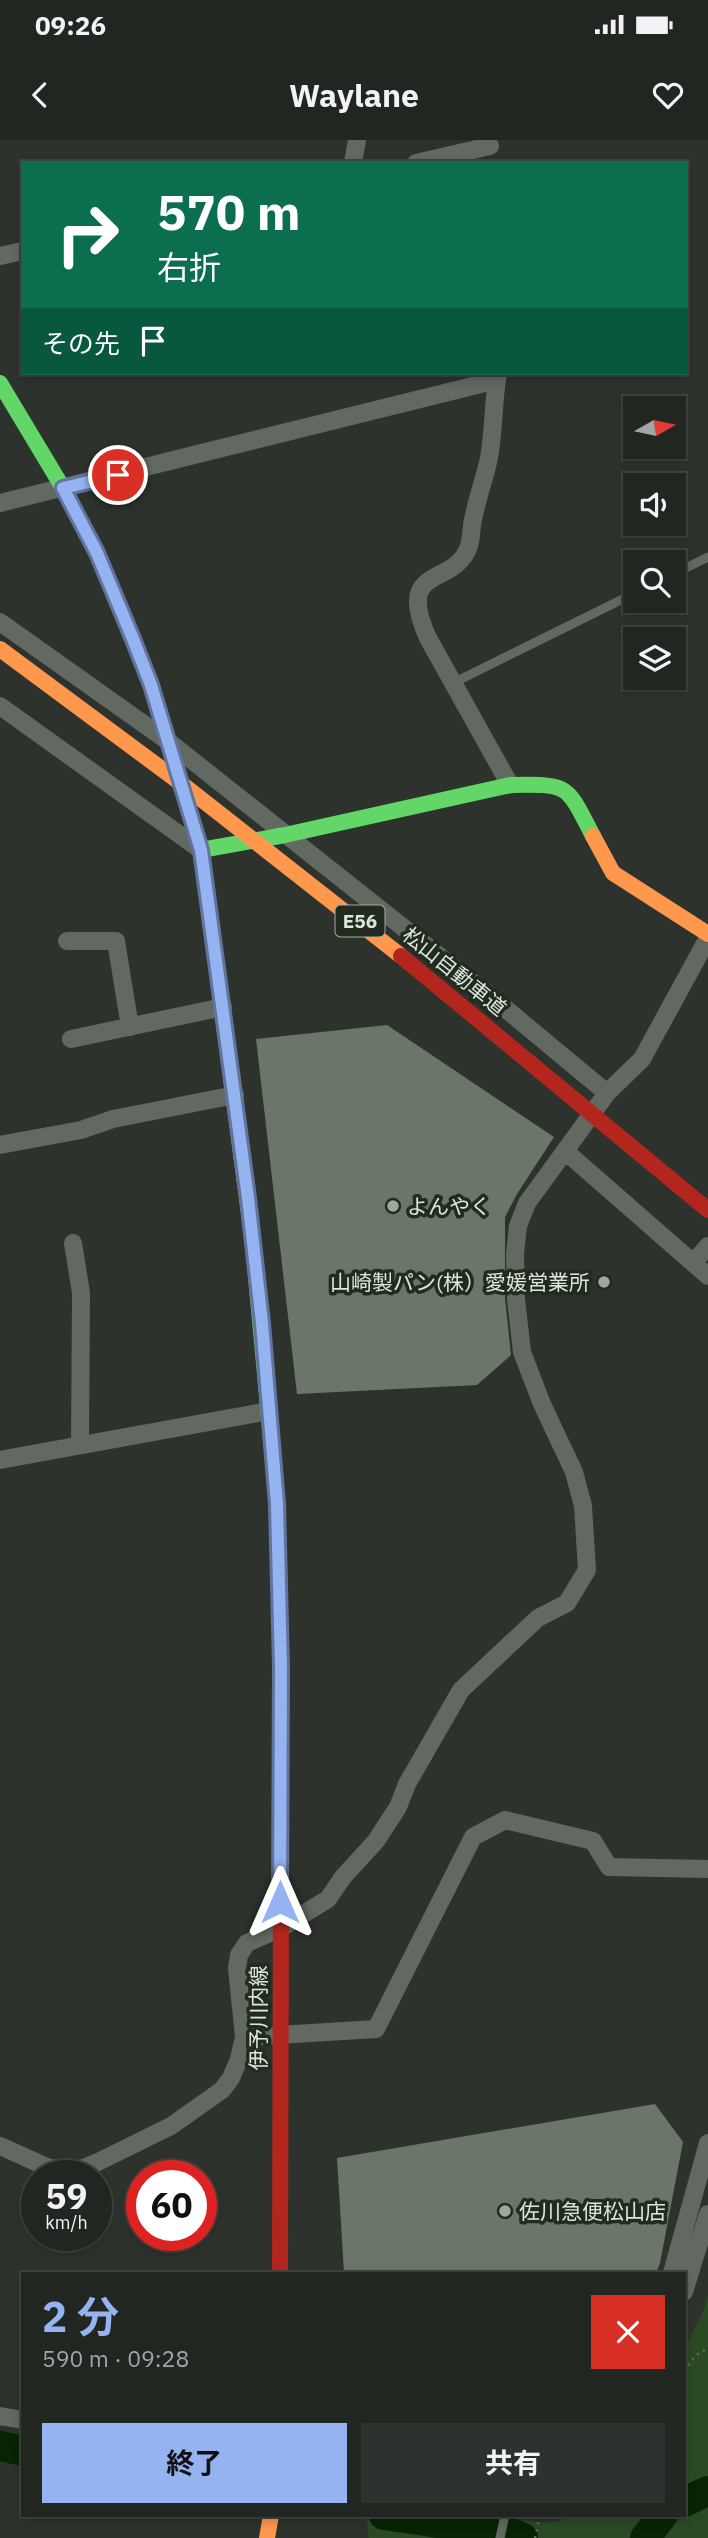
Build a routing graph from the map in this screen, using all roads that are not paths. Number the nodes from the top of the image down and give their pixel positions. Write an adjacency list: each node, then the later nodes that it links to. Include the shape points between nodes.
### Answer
1 (357, 140): 3 (street)
2 (490, 150): 4 (street)
3 (353, 161)
4 (427, 161)
5 (21, 251): 6 (street)
6 (0, 256)
7 (497, 376): 9 (street); 16 (street, via 489,458 469,545 463,559 421,589 418,602 418,617)
8 (0, 383): 9 (main road, 伊予川内線)
9 (63, 488): 10 (street); 18 (main road, 伊予川内線, via 124,615)
10 (0, 503)
11 (708, 557): 12 (lane)
12 (686, 568)
13 (623, 599): 16 (lane)
14 (0, 622): 18 (street)
15 (0, 649): 31 (main road, 松山自動車道 / E56, bridge, via 322,890)
16 (453, 683): 19 (street)
17 (0, 706): 21 (street)
18 (169, 743): 20 (street); 21 (main road, 伊予川内線)
19 (510, 785): 20 (main road); 22 (main road, via 563,787 572,795 612,873)
20 (285, 835): 21 (main road); 27 (street)
21 (201, 850): 24 (main road, 伊予川内線)
22 (708, 936): 27 (street, via 642,1059)
23 (67, 941): 25 (street, via 117,941)
24 (223, 1007): 25 (street); 28 (main road, 伊予川内線)
25 (130, 1027): 26 (street)
26 (71, 1039)
27 (607, 1093): 30 (street)
28 (235, 1095): 29 (street); 36 (main road, 伊予川内線)
29 (0, 1146)
30 (565, 1151): 34 (street); 40 (street, via 527,1203 518,1226 516,1298 522,1352 574,1472 583,1506 587,1570 568,1603 538,1618 461,1690 398,1807 328,1899)
31 (708, 1210)
32 (73, 1243): 37 (street, via 80,1293)
33 (708, 1246): 34 (street)
34 (693, 1263): 35 (street)
35 (708, 1276)
36 (269, 1412): 37 (street); 40 (main road, 伊予川内線, via 277,1504 281,1667)
37 (80, 1445): 38 (street)
38 (0, 1460)
39 (708, 1869): 41 (street, via 609,1867 593,1841 505,1821 473,1837 376,2029)
40 (279, 1929): 41 (main road, 伊予川内線); 42 (street, via 247,1943 239,1955)
41 (279, 2036): 42 (street); 46 (main road, 伊予川内線)
42 (244, 2037): 44 (street, via 239,2059 222,2090 171,2126 99,2162 81,2169 49,2168)
43 (708, 2143): 47 (street)
44 (0, 2146)
45 (708, 2214): 48 (street)
46 (280, 2272)
47 (672, 2272)
48 (686, 2286)
49 (0, 2416): 50 (street)
50 (21, 2420)
51 (270, 2517): 53 (main road)
52 (505, 2517): 54 (lane)
53 (267, 2538)
54 (500, 2538)

